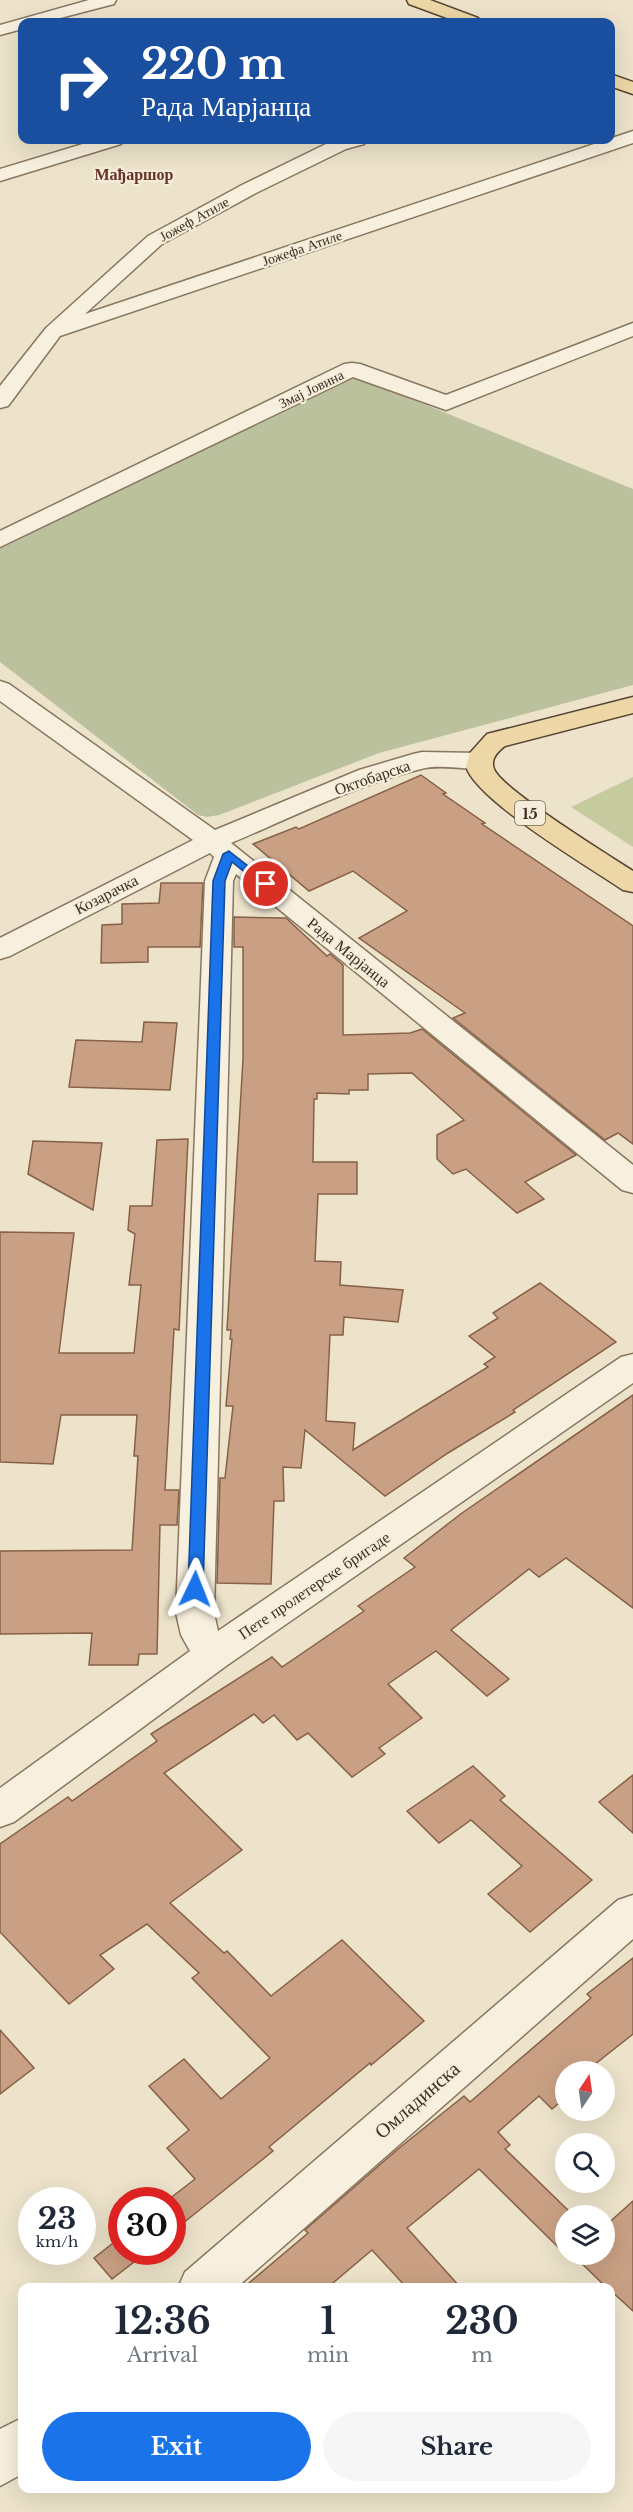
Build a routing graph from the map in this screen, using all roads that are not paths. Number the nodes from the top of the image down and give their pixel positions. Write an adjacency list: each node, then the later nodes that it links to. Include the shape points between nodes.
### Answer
1 (108, 0): 3 (street)
2 (415, 0): 4 (main road)
3 (43, 18)
4 (462, 18)
5 (18, 25): 6 (street)
6 (0, 30)
7 (615, 82): 8 (main road)
8 (633, 89)
9 (633, 137): 10 (street, Јожефа Атиле)
10 (615, 143)
11 (101, 144): 14 (street)
12 (345, 144): 16 (street, Јожеф Атиле, via 249,189 155,240)
13 (612, 144): 16 (street, Јожефа Атиле)
14 (0, 175)
15 (633, 329): 18 (street, Змај Јовина, via 446,403 352,369)
16 (53, 332): 17 (street)
17 (0, 401)
18 (0, 540)
19 (0, 689): 22 (street, Рада Марјанца)
20 (633, 705): 21 (main road, via 496,740 483,752)
21 (480, 761): 22 (street, Октобарска, via 422,760 401,765 368,776); 23 (main road, 15, via 481,771 502,794)
22 (221, 847): 24 (street, Козарачка); 25 (street, Рада Марјанца); 27 (street, via 195,1613 200,1635)
23 (633, 884)
24 (0, 950)
25 (633, 1182)
26 (633, 1366): 27 (street, Пете пролетерске бригаде)
27 (212, 1655): 28 (street, Пете пролетерске бригаде)
28 (0, 1810)
29 (633, 1914): 30 (street, Омладинска)
30 (207, 2283)
31 (18, 2446): 32 (street)
32 (0, 2462)

